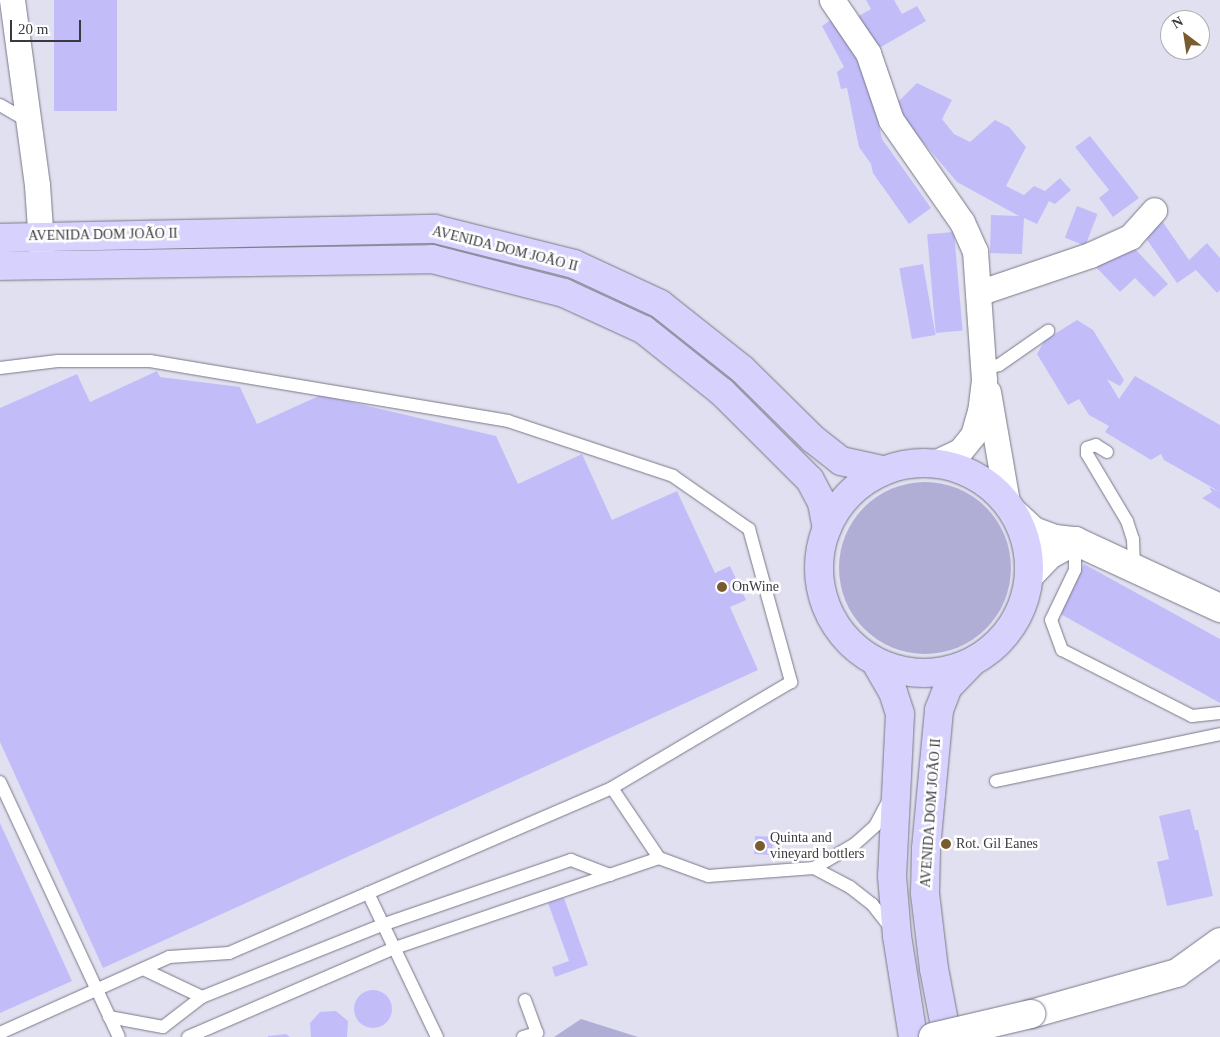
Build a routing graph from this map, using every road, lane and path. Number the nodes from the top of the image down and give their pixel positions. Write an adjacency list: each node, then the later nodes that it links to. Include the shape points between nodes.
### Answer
1 (12, 0): 4 (street)
2 (832, 0): 10 (street, via 868,53 891,120 962,222 976,251)
3 (0, 105): 4 (lane)
4 (28, 121): 6 (street)
5 (1154, 210): 10 (street, via 1130,237 1090,256)
6 (41, 236): 7 (main road, AVENIDA DOM JOÃO II); 9 (street); 16 (main road, AVENIDA DOM JOÃO II, via 435,229 574,264 660,304 742,369 813,439 841,461)
7 (0, 238)
8 (0, 266): 9 (main road, AVENIDA DOM JOÃO II)
9 (42, 266): 18 (main road, AVENIDA DOM JOÃO II, via 432,260 564,293 644,330 722,392 810,480 822,503)
10 (978, 293): 13 (street)
11 (1048, 331): 13 (lane)
12 (0, 368): 30 (lane, via 58,361 150,361 508,421 673,476 749,529 791,682)
13 (984, 374): 15 (street, via 973,435 960,451); 17 (street)
14 (1107, 452): 20 (lane, via 1096,445 1087,448 1087,454 1127,521 1133,539)
15 (934, 463): 16 (main road); 17 (main road, via 962,469 986,483)
16 (882, 470): 18 (main road, via 848,495)
17 (1011, 508): 19 (street, via 1033,531 1055,539); 21 (main road, via 1027,544)
18 (827, 529): 24 (main road, via 820,548 819,582 829,614 848,641)
19 (1075, 541): 20 (street); 21 (street, via 1049,555); 25 (lane, via 1075,570 1050,620 1062,650 1192,716)
20 (1134, 566): 22 (street)
21 (1029, 576): 23 (main road, via 1021,609 1002,638)
22 (1220, 608)
23 (975, 660): 24 (main road, via 951,669 925,673 899,670); 51 (main road, AVENIDA DOM JOÃO II, via 948,687 939,710 926,848 925,893 934,969)
24 (875, 661): 29 (main road, via 893,692 900,714)
25 (1220, 713)
26 (1220, 734): 27 (lane)
27 (996, 781)
28 (0, 782): 40 (lane)
29 (897, 787): 32 (lane, via 875,826 854,844); 36 (main road, via 892,876)
30 (612, 788): 31 (lane); 34 (lane)
31 (659, 858): 32 (lane, via 708,876); 33 (lane)
32 (814, 868): 36 (lane, via 850,887 872,904)
33 (610, 875): 35 (lane, via 571,860); 38 (lane)
34 (368, 893): 35 (lane); 39 (lane, via 229,953 169,957)
35 (382, 925): 38 (lane); 41 (lane)
36 (897, 936): 49 (main road)
37 (1220, 942): 50 (street, bridge, via 1176,973 1031,1014)
38 (392, 949): 46 (lane); 47 (lane)
39 (143, 969): 40 (lane); 41 (lane)
40 (96, 990): 43 (lane); 44 (lane)
41 (202, 997): 43 (lane, via 163,1027)
42 (525, 1000): 48 (lane, via 537,1033)
43 (109, 1018): 45 (lane)
44 (0, 1033)
45 (119, 1037)
46 (188, 1037)
47 (437, 1037)
48 (523, 1037)
49 (913, 1037)
50 (934, 1037)
51 (947, 1037)

